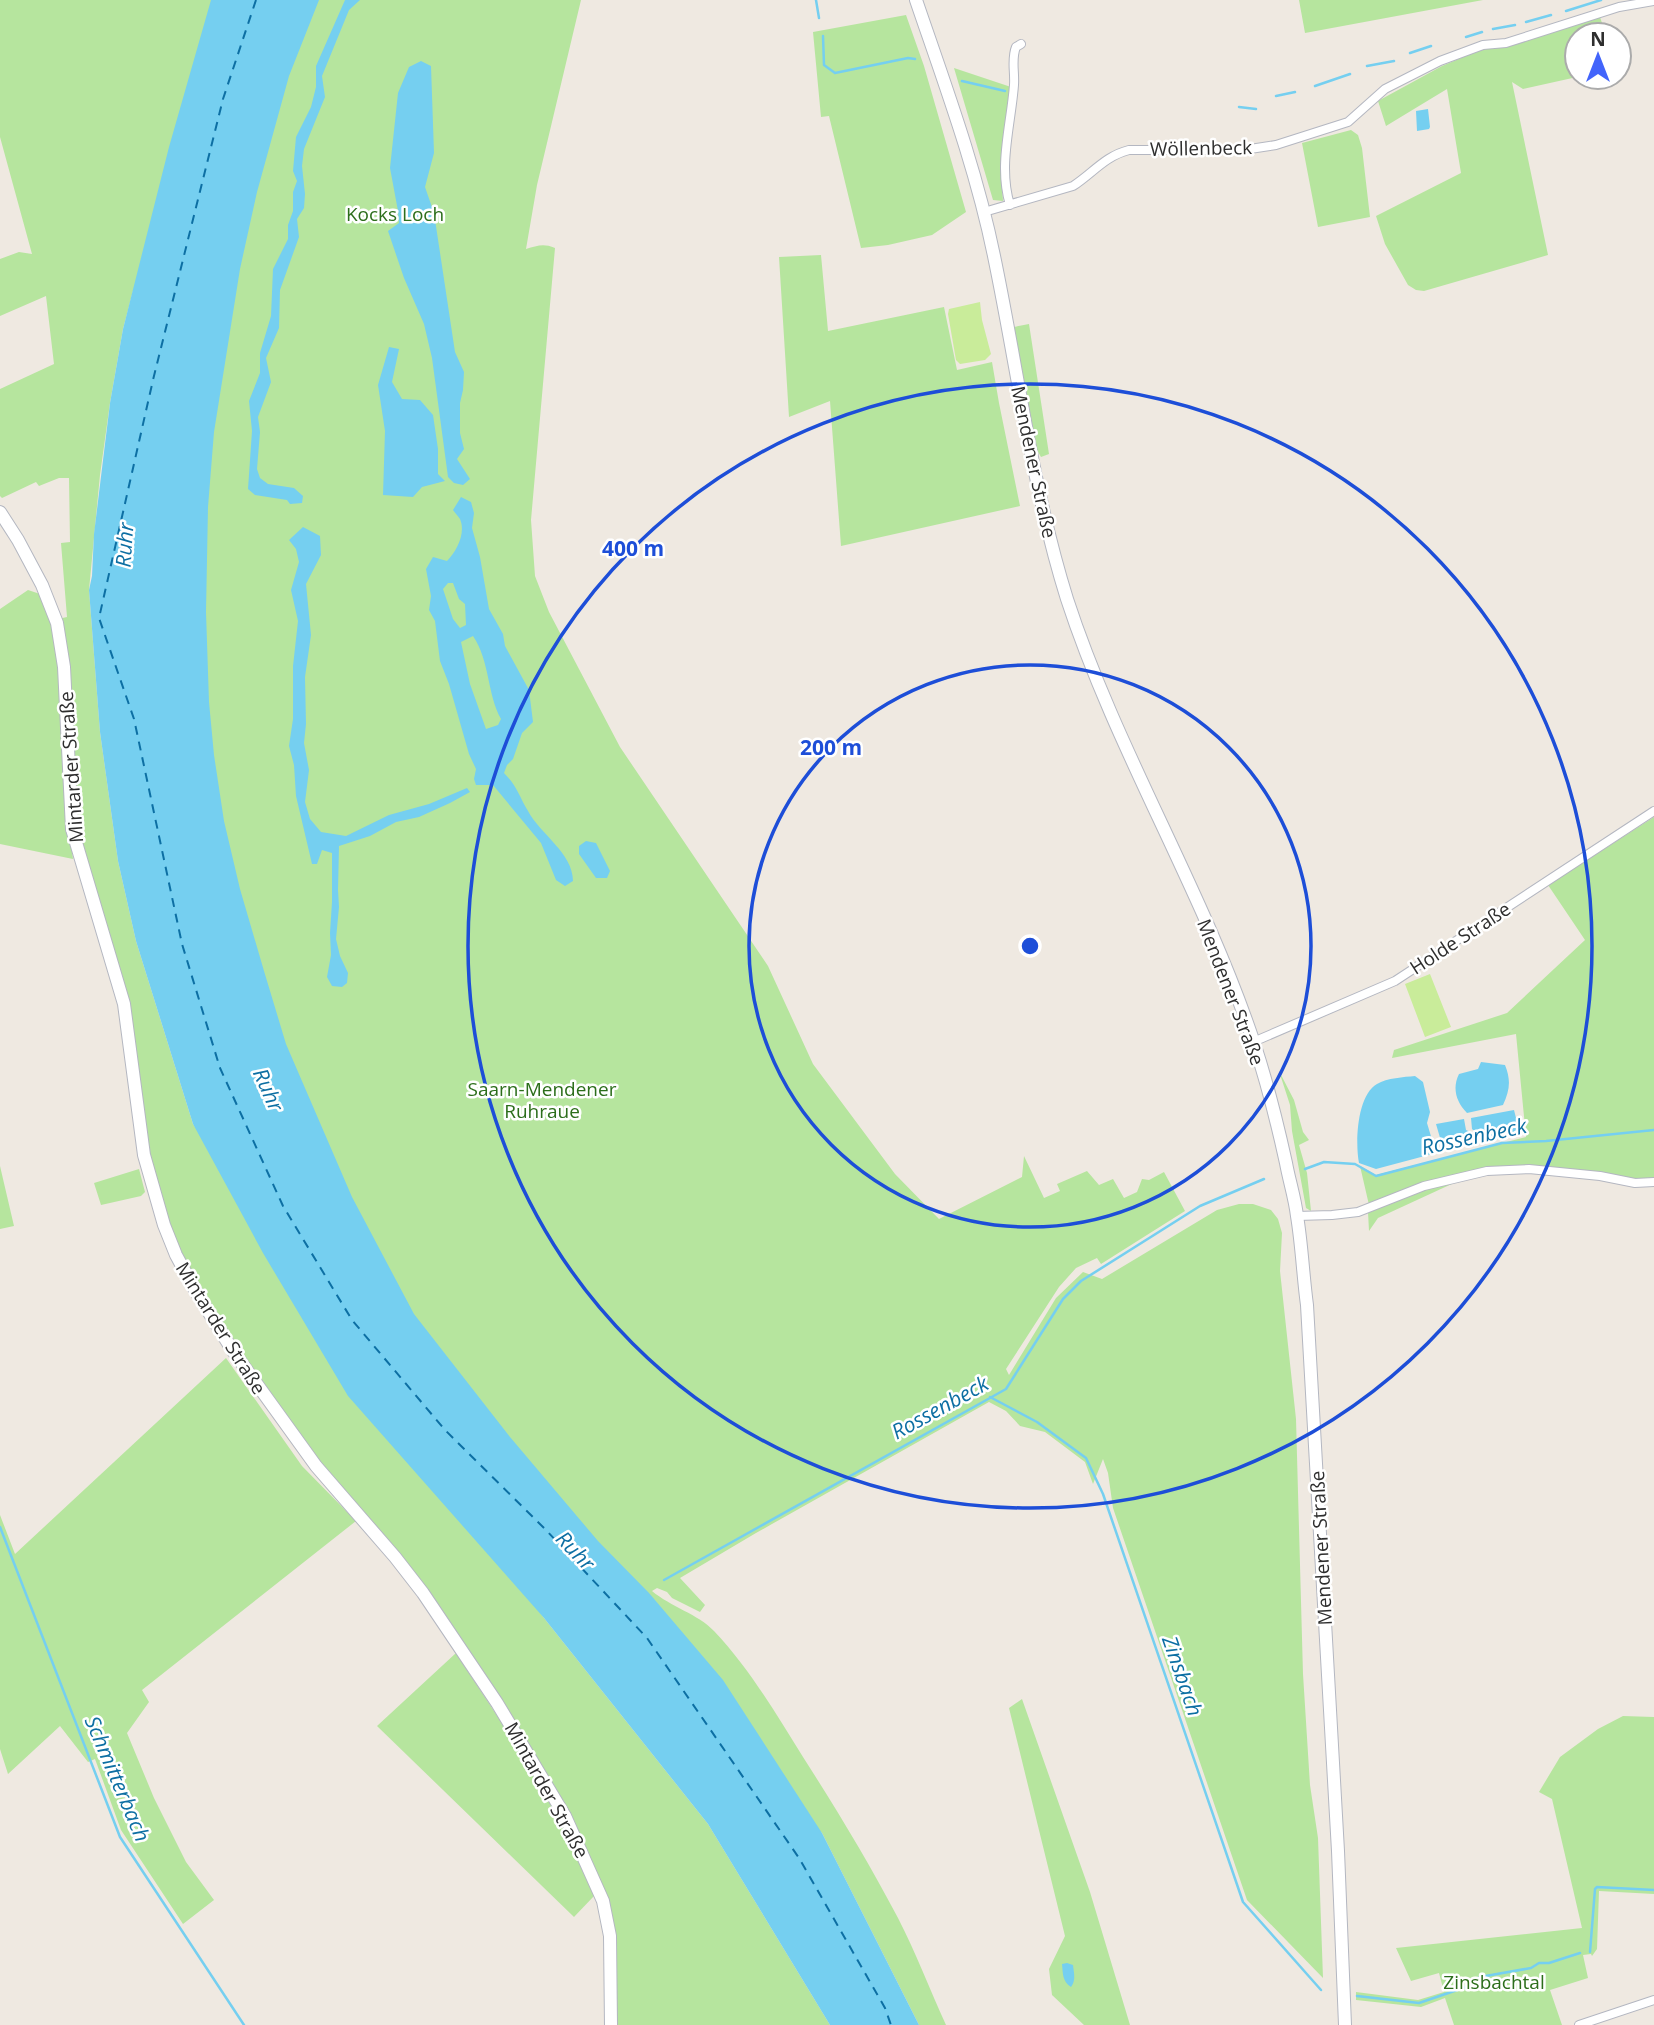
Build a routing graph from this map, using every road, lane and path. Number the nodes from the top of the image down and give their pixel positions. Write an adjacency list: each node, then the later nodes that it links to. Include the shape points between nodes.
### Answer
1 (916, 0): 5 (main road, Mendener Straße, via 958,118)
2 (1654, 1): 4 (street, Wöllenbeck, via 1619,7 1506,43 1483,45 1440,61 1385,89 1338,126 1262,148 1115,153 1073,186)
3 (1021, 44): 4 (street, via 1013,52 1005,161)
4 (1010, 205): 5 (street, Wöllenbeck)
5 (984, 212): 8 (main road, Mendener Straße, via 1033,465 1068,601 1120,738 1227,972)
6 (0, 512): 12 (main road, Mintarder Straße, via 39,578 57,623 64,667 72,829 124,1004 144,1155 176,1255 240,1362 316,1466 422,1592 498,1703 565,1816 603,1901 610,1936)
7 (1654, 811): 8 (street, Holde Straße, via 1395,981)
8 (1253, 1042): 10 (main road, Mendener Straße)
9 (1654, 1182): 10 (street, via 1529,1169 1487,1171 1424,1186 1358,1212)
10 (1297, 1216): 13 (main road, Mendener Straße, via 1308,1331)
11 (1654, 2000): 14 (street)
12 (611, 2025)
13 (1345, 2025)
14 (1579, 2025)

